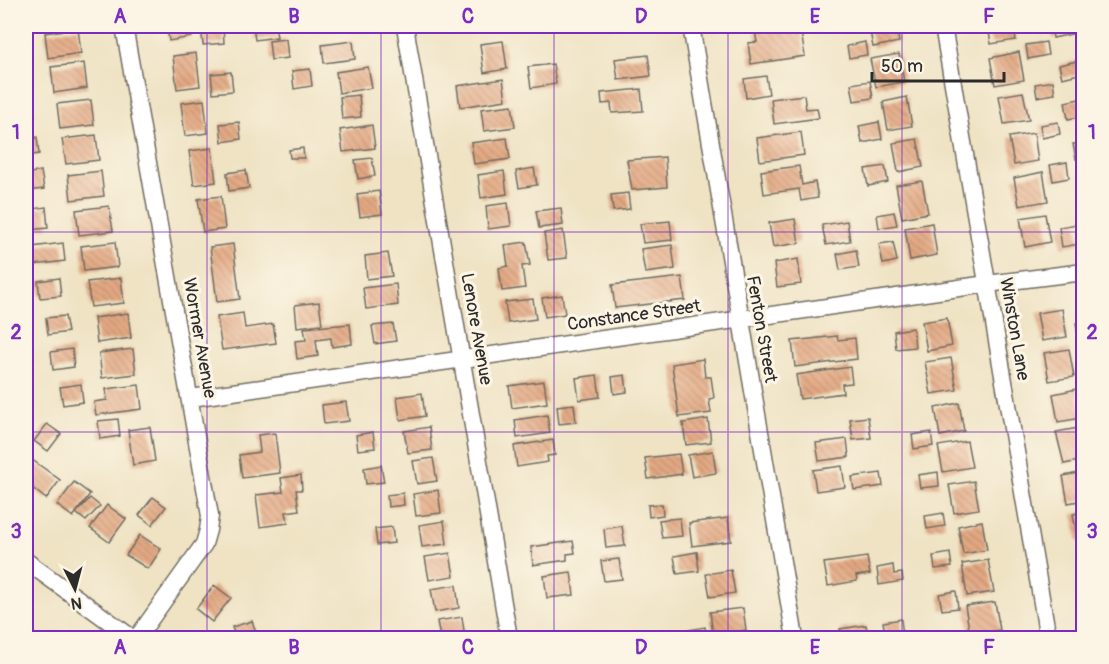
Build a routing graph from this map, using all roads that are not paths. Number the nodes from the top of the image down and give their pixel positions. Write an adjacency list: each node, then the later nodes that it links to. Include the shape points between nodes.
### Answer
1 (124, 26): 9 (street, Wormer Avenue)
2 (405, 26): 8 (street, Lenore Avenue)
3 (691, 26): 7 (street, Fenton Street)
4 (943, 26): 6 (street, Winston Lane)
5 (1083, 272): 6 (street, Constance Street)
6 (987, 284): 7 (street, Constance Street); 14 (street, Winston Lane)
7 (741, 319): 8 (street, Constance Street); 13 (street, Fenton Street)
8 (463, 359): 9 (street, Constance Street); 12 (street, Lenore Avenue)
9 (191, 398): 11 (street, Wormer Avenue, via 208,499 208,530 204,544)
10 (26, 561): 11 (street)
11 (135, 639)
12 (508, 639)
13 (795, 639)
14 (1048, 639)

